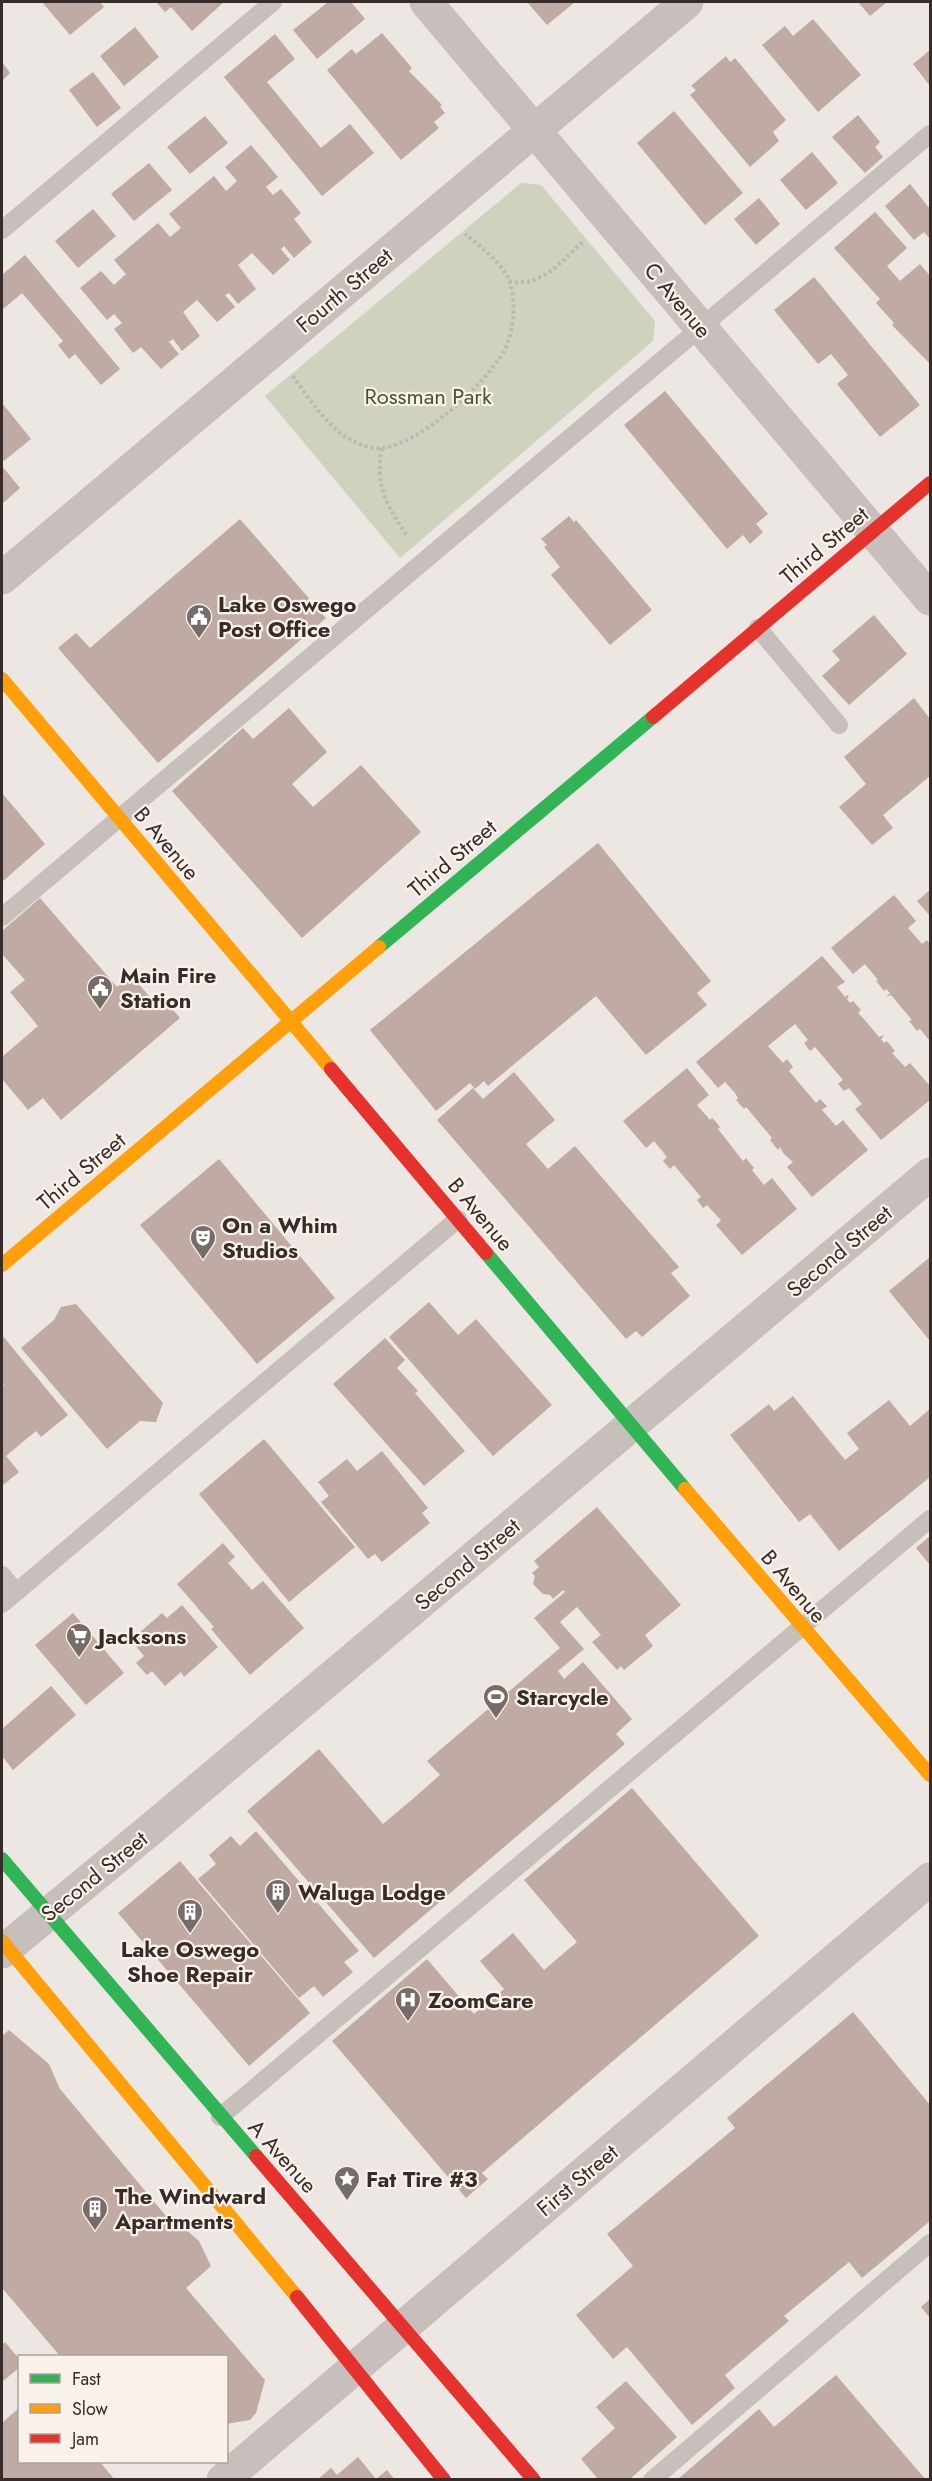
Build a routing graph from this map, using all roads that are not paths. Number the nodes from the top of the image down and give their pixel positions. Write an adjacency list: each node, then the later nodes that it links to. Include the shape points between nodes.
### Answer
1 (273, 2): 6 (lane)
2 (426, 2): 4 (street, C Avenue)
3 (687, 2): 4 (street, Fourth Street)
4 (534, 130): 7 (street, C Avenue); 10 (street, Fourth Street)
5 (930, 134): 7 (lane)
6 (2, 230)
7 (701, 327): 9 (street, C Avenue); 15 (lane)
8 (930, 483): 9 (street, Third Street)
9 (873, 531): 11 (street, C Avenue); 12 (street, Third Street)
10 (2, 578)
11 (930, 599)
12 (758, 628): 14 (lane); 17 (street, Third Street)
13 (2, 679): 15 (street, B Avenue)
14 (838, 725)
15 (118, 818): 16 (lane); 17 (street, B Avenue)
16 (2, 917)
17 (290, 1022): 19 (street, B Avenue); 20 (street, Third Street)
18 (930, 1174): 21 (street, Second Street)
19 (458, 1219): 21 (street, B Avenue); 24 (lane)
20 (2, 1265)
21 (631, 1425): 26 (street, B Avenue); 30 (street, Second Street)
22 (930, 1520): 26 (lane)
23 (2, 1575): 24 (lane)
24 (16, 1592): 25 (lane)
25 (2, 1604)
26 (802, 1628): 27 (street, B Avenue); 32 (lane)
27 (930, 1775)
28 (2, 1858): 30 (street, A Avenue)
29 (930, 1880): 34 (street, First Street)
30 (48, 1913): 31 (street, Second Street); 32 (street, A Avenue)
31 (3, 1947): 35 (street, via 229,2212)
32 (220, 2117): 34 (street, A Avenue)
33 (930, 2243): 39 (lane)
34 (404, 2326): 35 (street, First Street); 38 (street, A Avenue)
35 (354, 2369): 36 (street, First Street); 37 (street)
36 (224, 2480)
37 (444, 2480)
38 (534, 2480)
39 (652, 2480)

